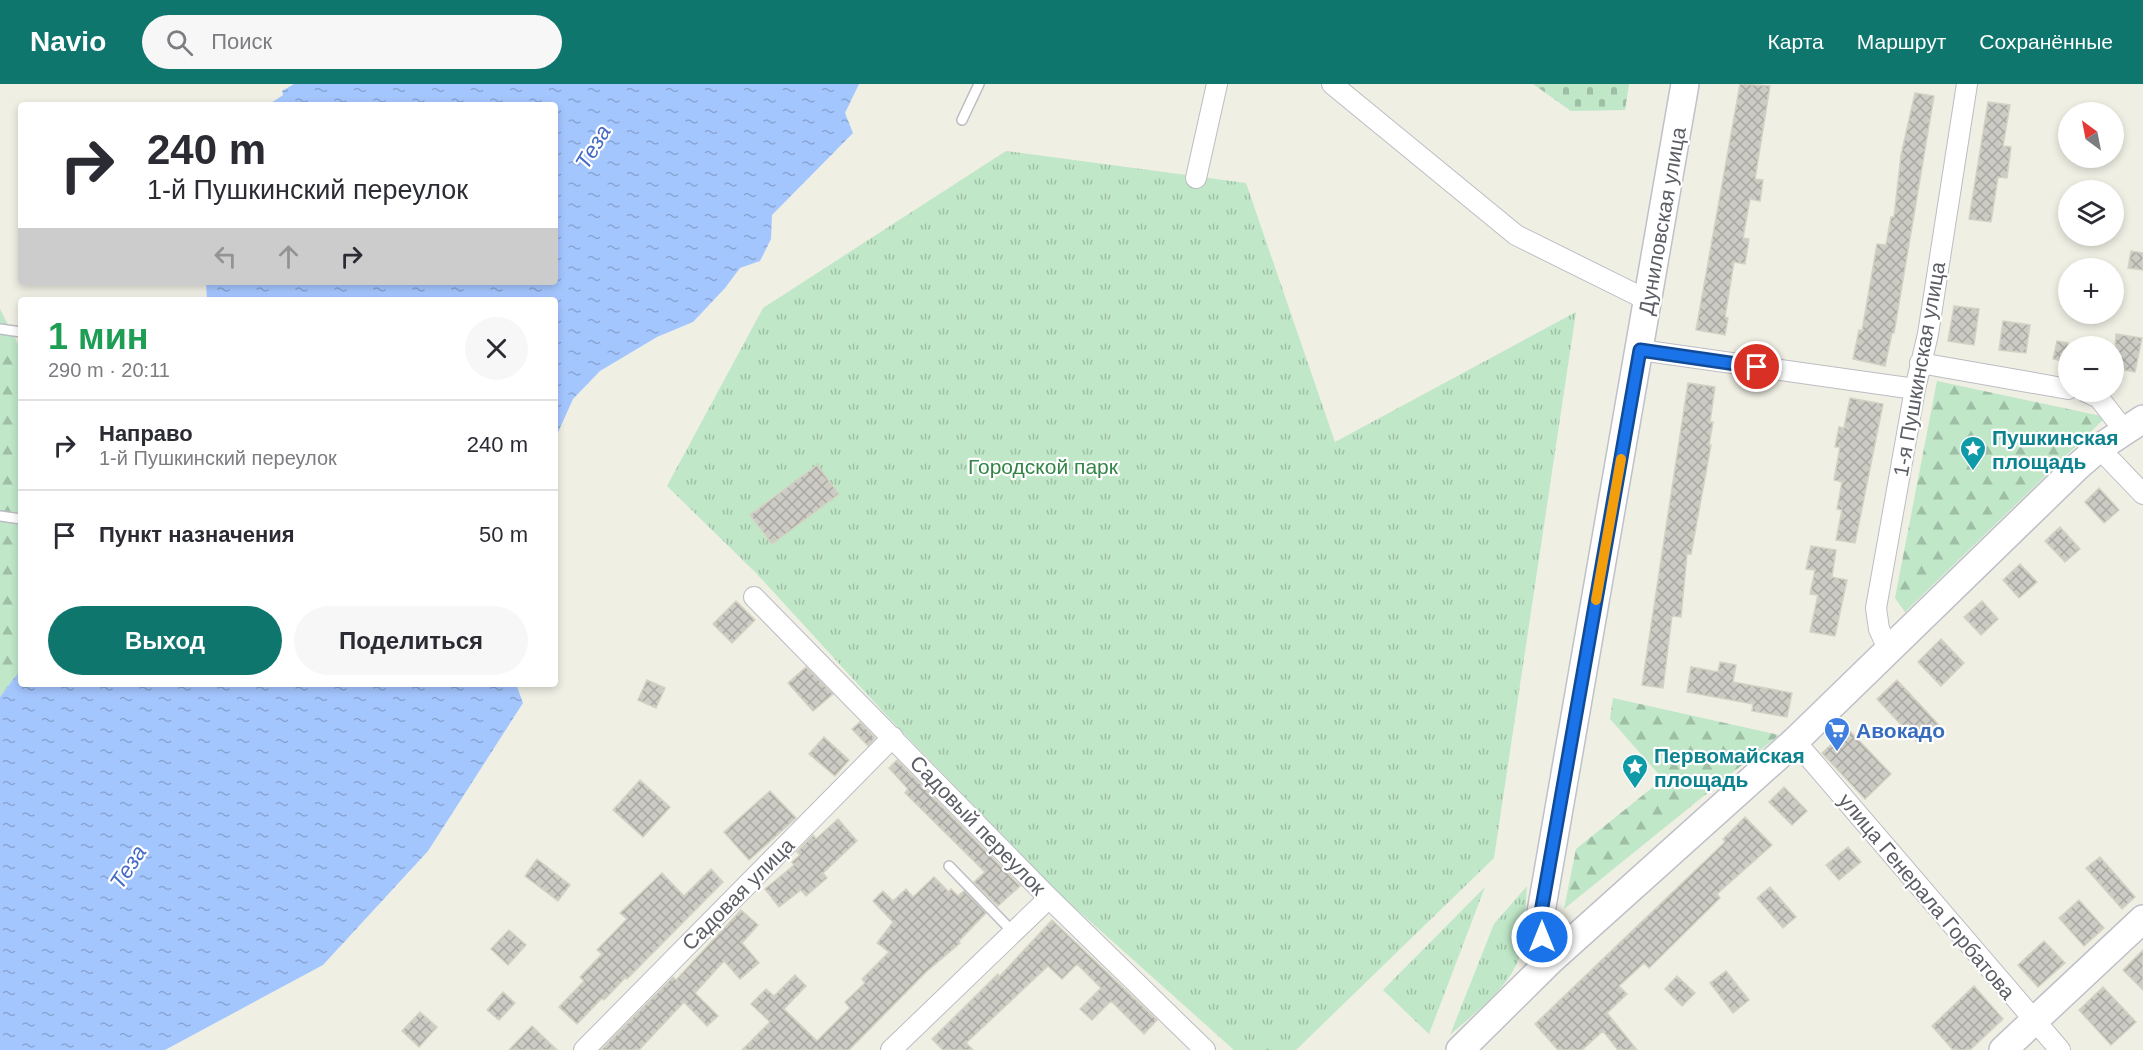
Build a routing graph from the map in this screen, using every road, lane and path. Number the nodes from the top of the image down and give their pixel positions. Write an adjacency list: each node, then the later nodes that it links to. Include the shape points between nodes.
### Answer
1 (979, 84): 6 (lane)
2 (1217, 84): 7 (street)
3 (1332, 84): 8 (street, via 1516,235)
4 (1685, 84): 8 (main road, Дуниловская улица)
5 (1967, 84): 12 (street, 1-я Пушкинская улица, via 1928,334)
6 (962, 120)
7 (1196, 178)
8 (1648, 301): 11 (main road, Дуниловская улица)
9 (0, 329): 10 (lane)
10 (18, 332)
11 (1640, 350): 14 (street); 29 (main road, Дуниловская улица, via 1540,918)
12 (1920, 363): 13 (street); 14 (street, 1-я Пушкинская улица)
13 (2058, 386)
14 (1915, 389): 22 (street, 1-я Пушкинская улица, via 1876,608 1879,629)
15 (2104, 402): 16 (street)
16 (2134, 425): 17 (main road)
17 (2099, 448): 18 (street); 22 (main road)
18 (2143, 495)
19 (0, 516): 20 (lane)
20 (18, 519)
21 (754, 597): 23 (street, Садовый переулок)
22 (1889, 651): 24 (main road)
23 (893, 737): 26 (street, Садовый переулок); 31 (street, Садовая улица)
24 (1795, 741): 29 (main road); 30 (street, улица Генерала Горбатова)
25 (949, 866): 28 (lane)
26 (1049, 898): 28 (street); 33 (street, Садовый переулок)
27 (2143, 919): 30 (main road)
28 (1013, 932): 32 (street)
29 (1551, 960): 34 (main road)
30 (2034, 1022): 35 (main road); 36 (street, улица Генерала Горбатова)
31 (584, 1050)
32 (891, 1050)
33 (1205, 1050)
34 (1460, 1050)
35 (2003, 1050)
36 (2060, 1050)

